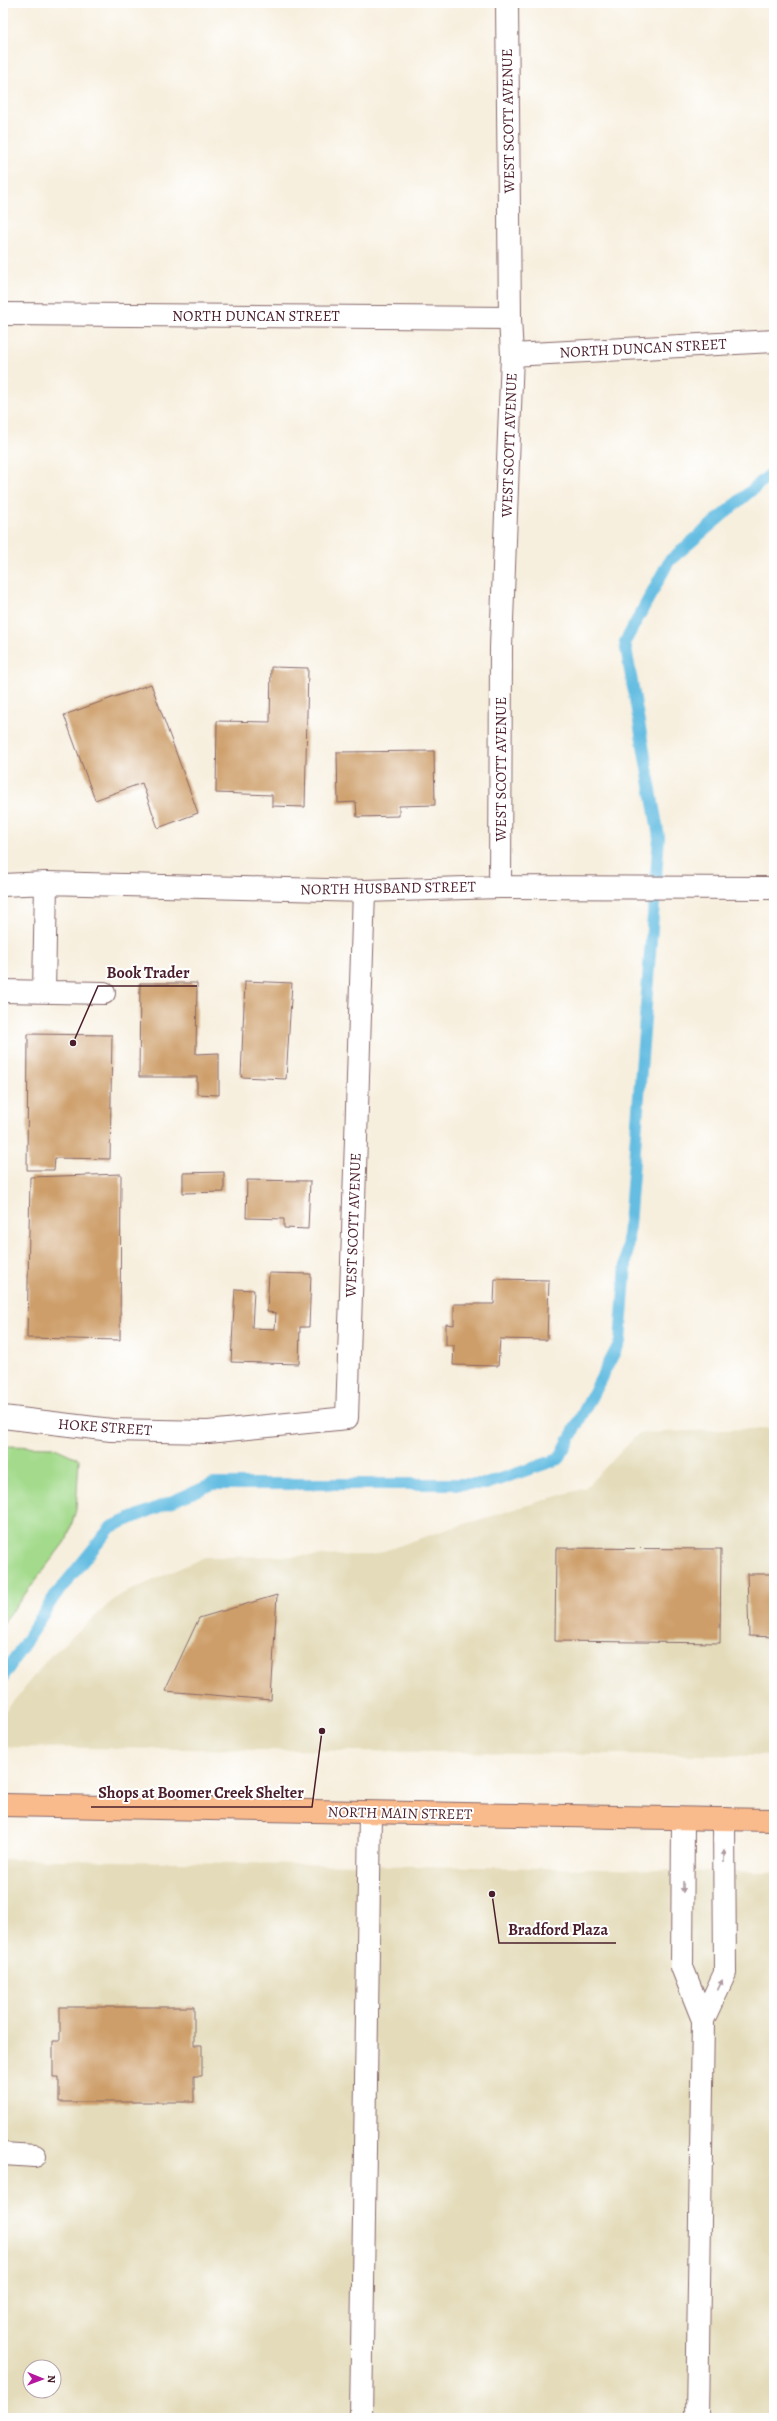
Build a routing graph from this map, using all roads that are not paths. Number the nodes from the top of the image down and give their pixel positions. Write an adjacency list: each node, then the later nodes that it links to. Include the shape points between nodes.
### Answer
1 (507, 3): 3 (street, WEST SCOTT AVENUE)
2 (3, 314): 3 (street, NORTH DUNCAN STREET)
3 (510, 318): 5 (street, WEST SCOTT AVENUE)
4 (774, 341): 5 (street, NORTH DUNCAN STREET)
5 (512, 355): 8 (street, WEST SCOTT AVENUE, via 501,647)
6 (46, 883): 7 (street, NORTH HUSBAND STREET); 10 (street, NORTH HUSBAND STREET); 12 (street)
7 (3, 885)
8 (500, 887): 9 (street, NORTH HUSBAND STREET); 10 (street, NORTH HUSBAND STREET)
9 (774, 888)
10 (364, 891): 15 (street, WEST SCOTT AVENUE, via 347,1418)
11 (3, 990): 12 (street)
12 (44, 992): 13 (street)
13 (104, 993)
14 (3, 1417): 15 (street, HOKE STREET, via 111,1430)
15 (208, 1432)
16 (3, 1805): 17 (main road, NORTH MAIN STREET)
17 (370, 1813): 19 (main road, NORTH MAIN STREET); 24 (street)
18 (724, 1819): 19 (main road, NORTH MAIN STREET); 20 (main road, NORTH MAIN STREET); 21 (street, one-way to 18, via 725,1973)
19 (683, 1820): 21 (street, one-way to 21, via 682,1966)
20 (774, 1820)
21 (703, 2020): 25 (street, via 698,2205)
22 (3, 2154): 23 (street)
23 (35, 2156)
24 (361, 2418)
25 (697, 2418)

